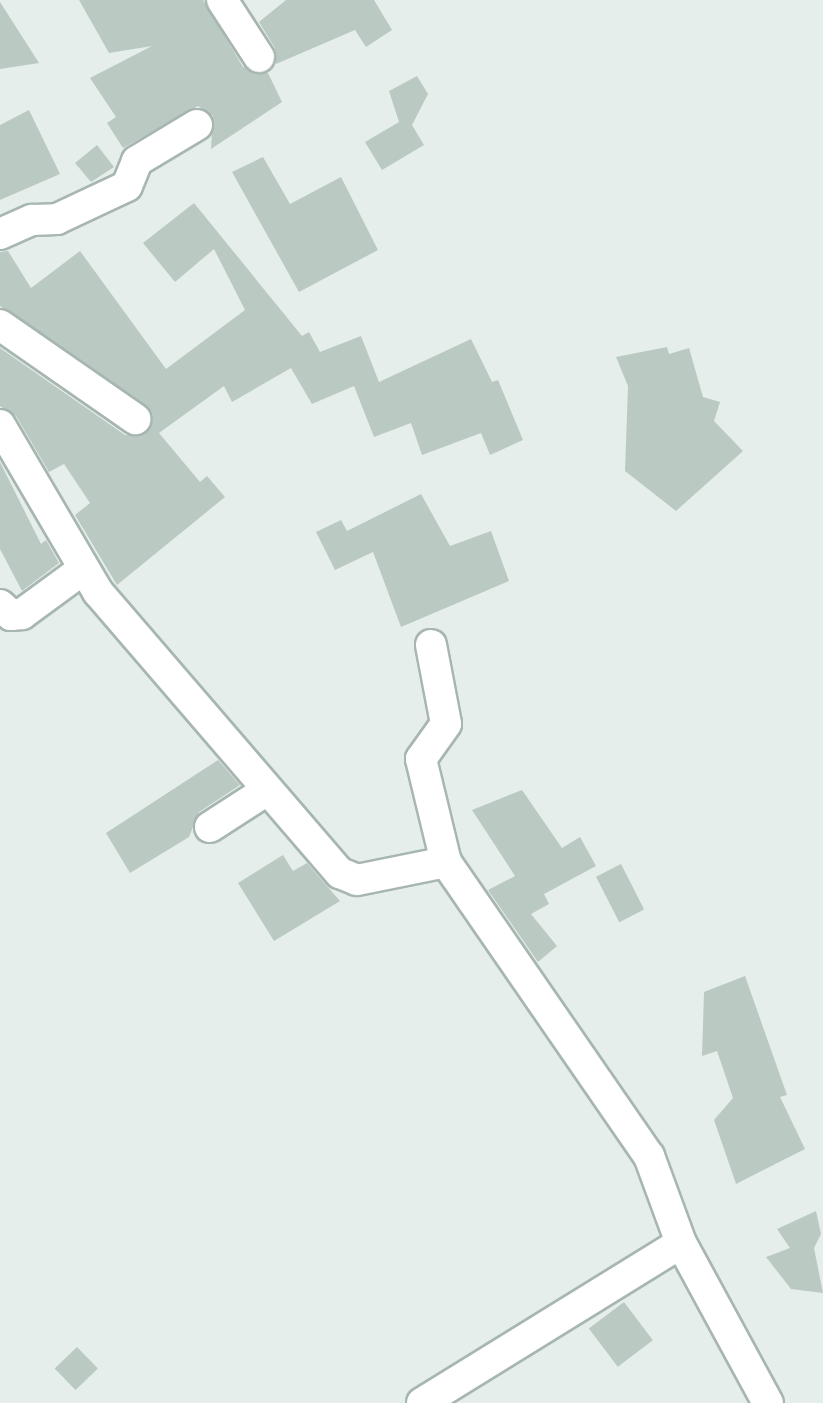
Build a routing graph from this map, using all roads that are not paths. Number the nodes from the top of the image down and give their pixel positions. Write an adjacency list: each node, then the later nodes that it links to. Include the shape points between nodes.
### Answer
1 (222, 0): 2 (street)
2 (259, 56)
3 (197, 125): 4 (street, via 137,161 128,186 57,219 32,220)
4 (0, 234)
5 (0, 325): 6 (street)
6 (135, 419)
7 (0, 425): 8 (street)
8 (82, 570): 9 (street, via 22,614 11,615); 11 (street)
9 (0, 605)
10 (431, 645): 13 (street, via 446,724 422,758)
11 (264, 792): 12 (street); 13 (street, via 345,876 358,880)
12 (210, 828)
13 (446, 862): 14 (street, via 650,1156)
14 (681, 1243): 15 (street); 16 (street)
15 (422, 1403)
16 (768, 1403)

